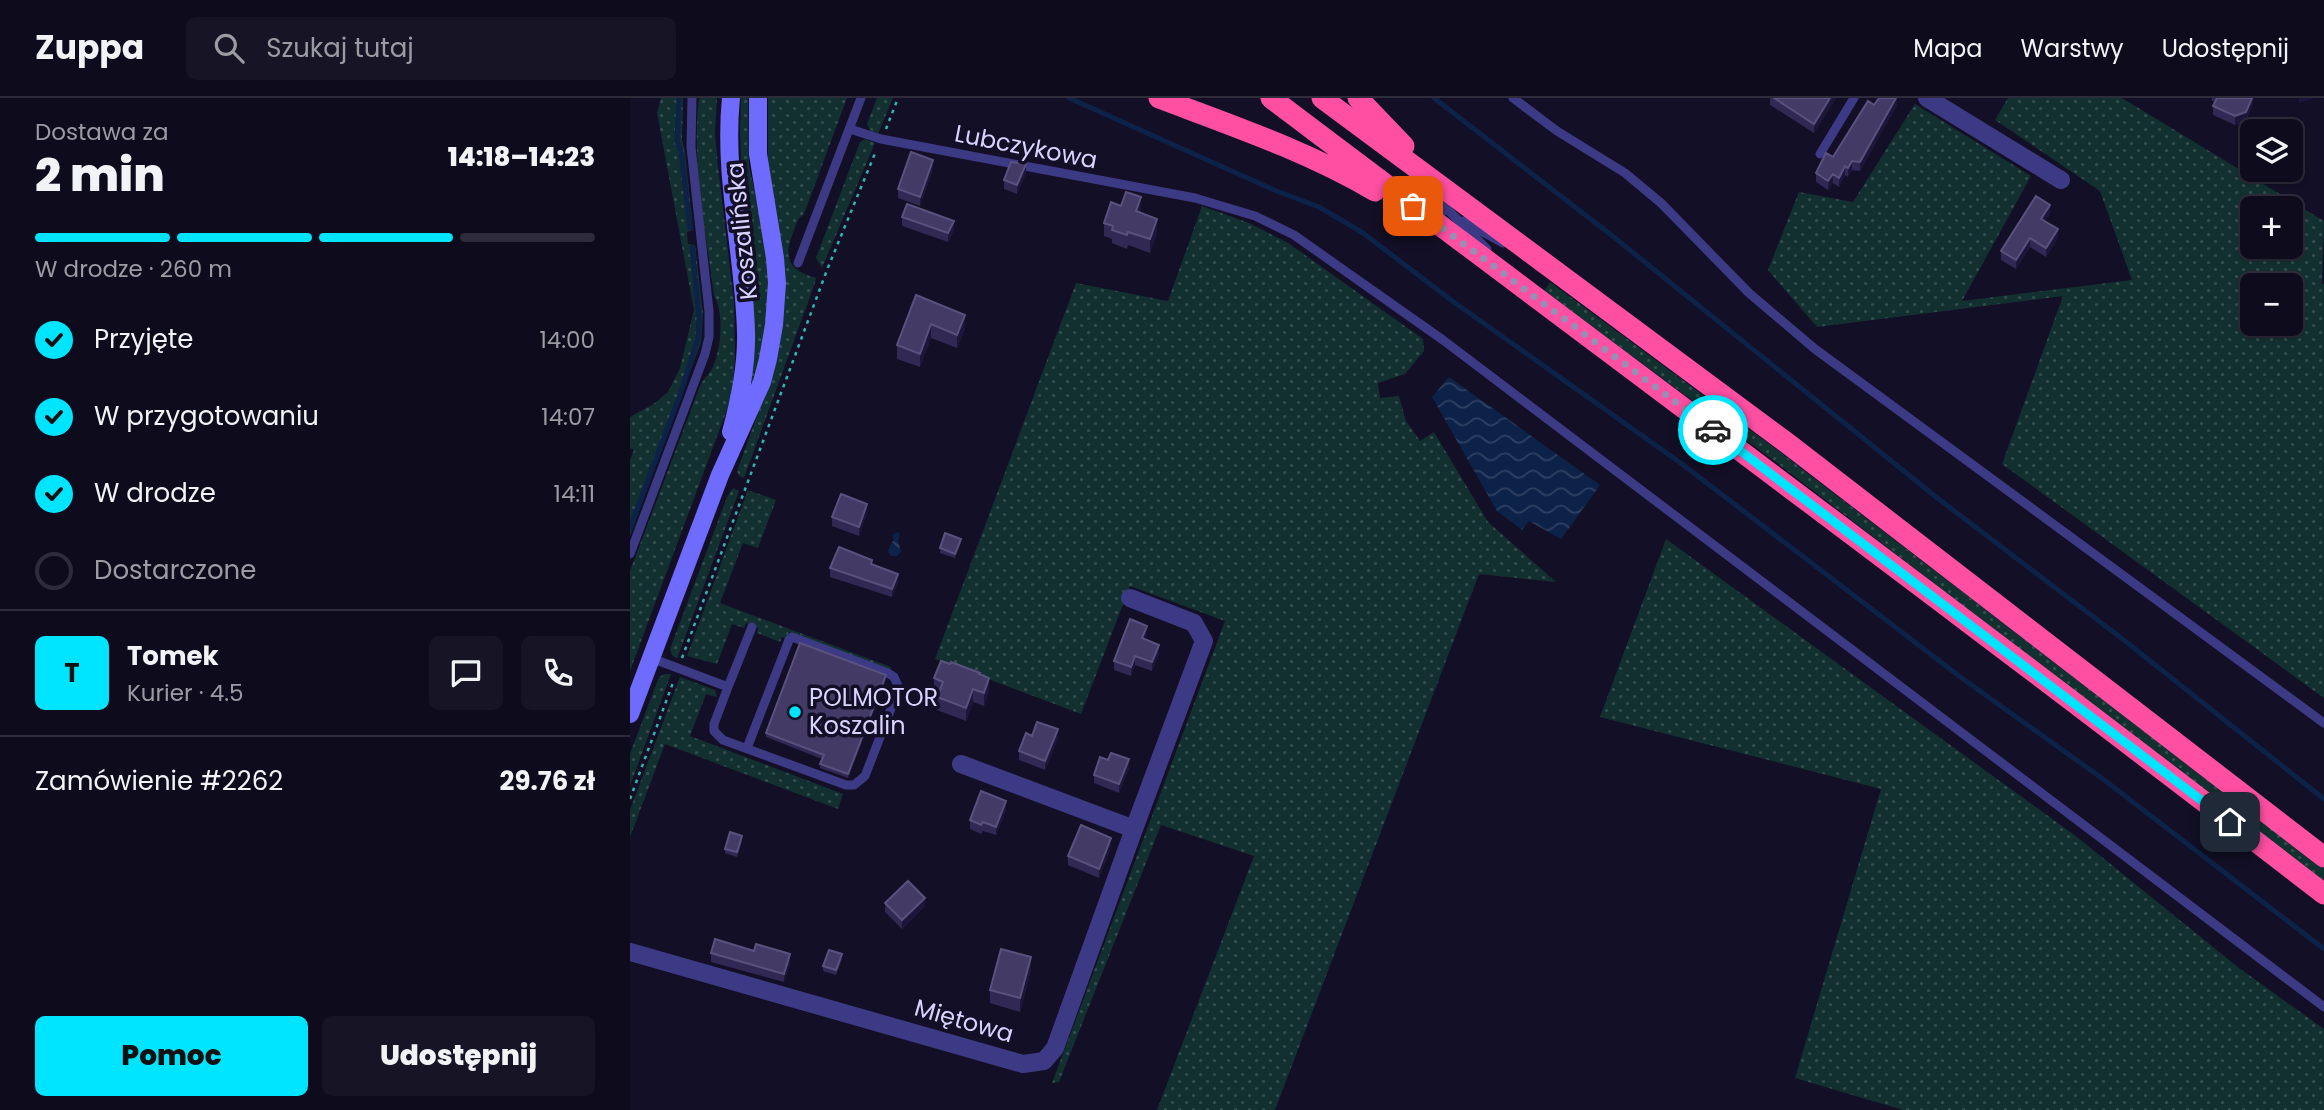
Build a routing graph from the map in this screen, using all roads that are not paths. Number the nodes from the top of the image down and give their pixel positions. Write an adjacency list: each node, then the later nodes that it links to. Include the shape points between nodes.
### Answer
1 (692, 98): 18 (lane, via 691,147 709,337)
2 (731, 98): 17 (main road, Koszalińska, via 746,353)
3 (758, 98): 17 (main road, Koszalińska, via 758,154 775,258 775,312 762,382)
4 (861, 98): 12 (lane)
5 (1159, 98): 15 (highway)
6 (1271, 98): 15 (highway, via 1359,165)
7 (1322, 98): 15 (highway, via 1378,140)
8 (1358, 98): 15 (highway)
9 (1513, 98): 24 (lane, via 1625,173 1749,293 1815,349)
10 (1854, 98): 13 (lane)
11 (1927, 98): 14 (street)
12 (850, 129): 16 (lane); 31 (lane, Lubczykowa, via 881,139 1195,198 1255,216 1294,235 1443,340)
13 (1820, 154)
14 (2061, 180)
15 (1457, 219): 28 (highway, via 1550,269 1787,443); 29 (highway, via 1541,302)
16 (798, 263)
17 (720, 475): 21 (main road, Koszalińska)
18 (630, 554)
19 (1130, 598): 27 (street, Miętowa, via 1194,622 1204,640)
20 (752, 627): 22 (lane)
21 (651, 658): 22 (lane); 23 (main road, Koszalińska)
22 (728, 687): 25 (lane, via 714,731 723,740)
23 (630, 714)
24 (2324, 723)
25 (747, 748): 25 (lane, via 853,785 865,776 898,683 888,673 792,637)
26 (961, 764): 27 (street)
27 (1134, 829): 30 (street, Miętowa, via 1055,1048 1044,1061 1023,1064)
28 (2324, 857)
29 (2324, 894)
30 (630, 952)
31 (2324, 1007)

